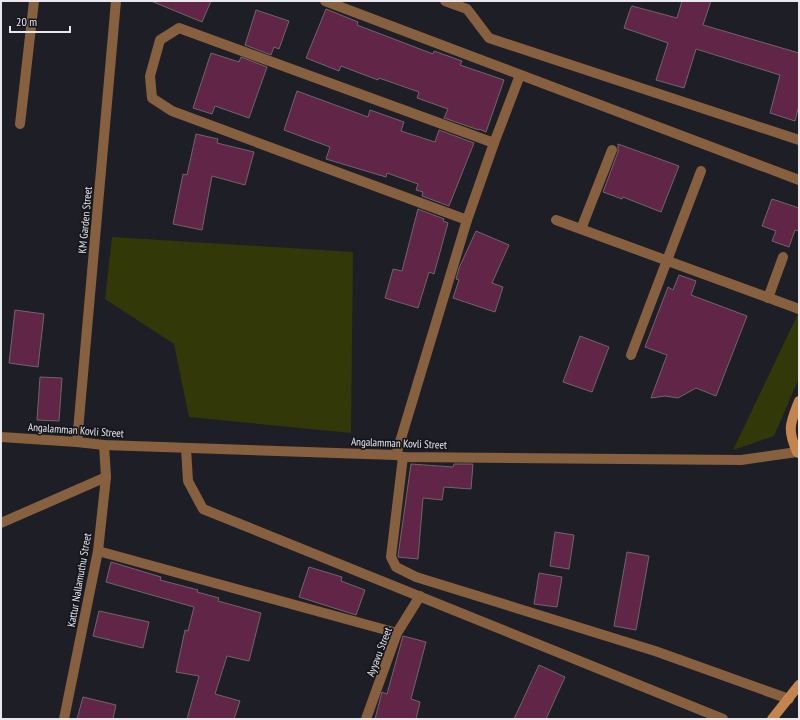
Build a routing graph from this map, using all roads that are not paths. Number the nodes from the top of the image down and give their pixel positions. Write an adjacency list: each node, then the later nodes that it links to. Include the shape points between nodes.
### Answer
1 (34, 1): 6 (street)
2 (116, 1): 22 (street, KM Garden Street)
3 (445, 1): 7 (street, via 467,9 489,38)
4 (328, 2): 5 (street)
5 (520, 75): 8 (street); 11 (street)
6 (20, 124)
7 (799, 140)
8 (494, 143): 12 (street); 12 (street, via 178,28 160,40 150,76 152,98 172,111)
9 (612, 150): 14 (street)
10 (701, 171): 16 (street)
11 (799, 180)
12 (467, 220): 26 (street)
13 (556, 220): 14 (street)
14 (581, 229): 16 (street)
15 (783, 257): 17 (street)
16 (668, 261): 17 (street); 19 (street)
17 (768, 298): 18 (street)
18 (799, 309)
19 (631, 355)
20 (799, 401): 25 (main road, via 790,429 792,442)
21 (1, 437): 22 (street, Angalamman Kovli Street)
22 (77, 442): 23 (street, Angalamman Kovli Street)
23 (104, 445): 24 (street, Angalamman Kovli Street); 27 (street, Kattur Nallamuthu Street)
24 (186, 448): 26 (street, Angalamman Kovli Street); 30 (street, via 188,481 203,509)
25 (798, 453): 26 (street, Angalamman Kovli Street, via 741,460)
26 (400, 456): 33 (street, via 391,558 396,567 416,577 655,651)
27 (106, 477): 28 (street); 29 (street, Kattur Nallamuthu Street)
28 (1, 523)
29 (98, 551): 31 (street); 34 (street, Kattur Nallamuthu Street)
30 (420, 596): 31 (street, Ayyavu Street); 36 (street)
31 (397, 633): 35 (street, Ayyavu Street)
32 (799, 685): 33 (main road)
33 (789, 698): 37 (main road)
34 (64, 719)
35 (366, 719)
36 (723, 719)
37 (772, 719)

